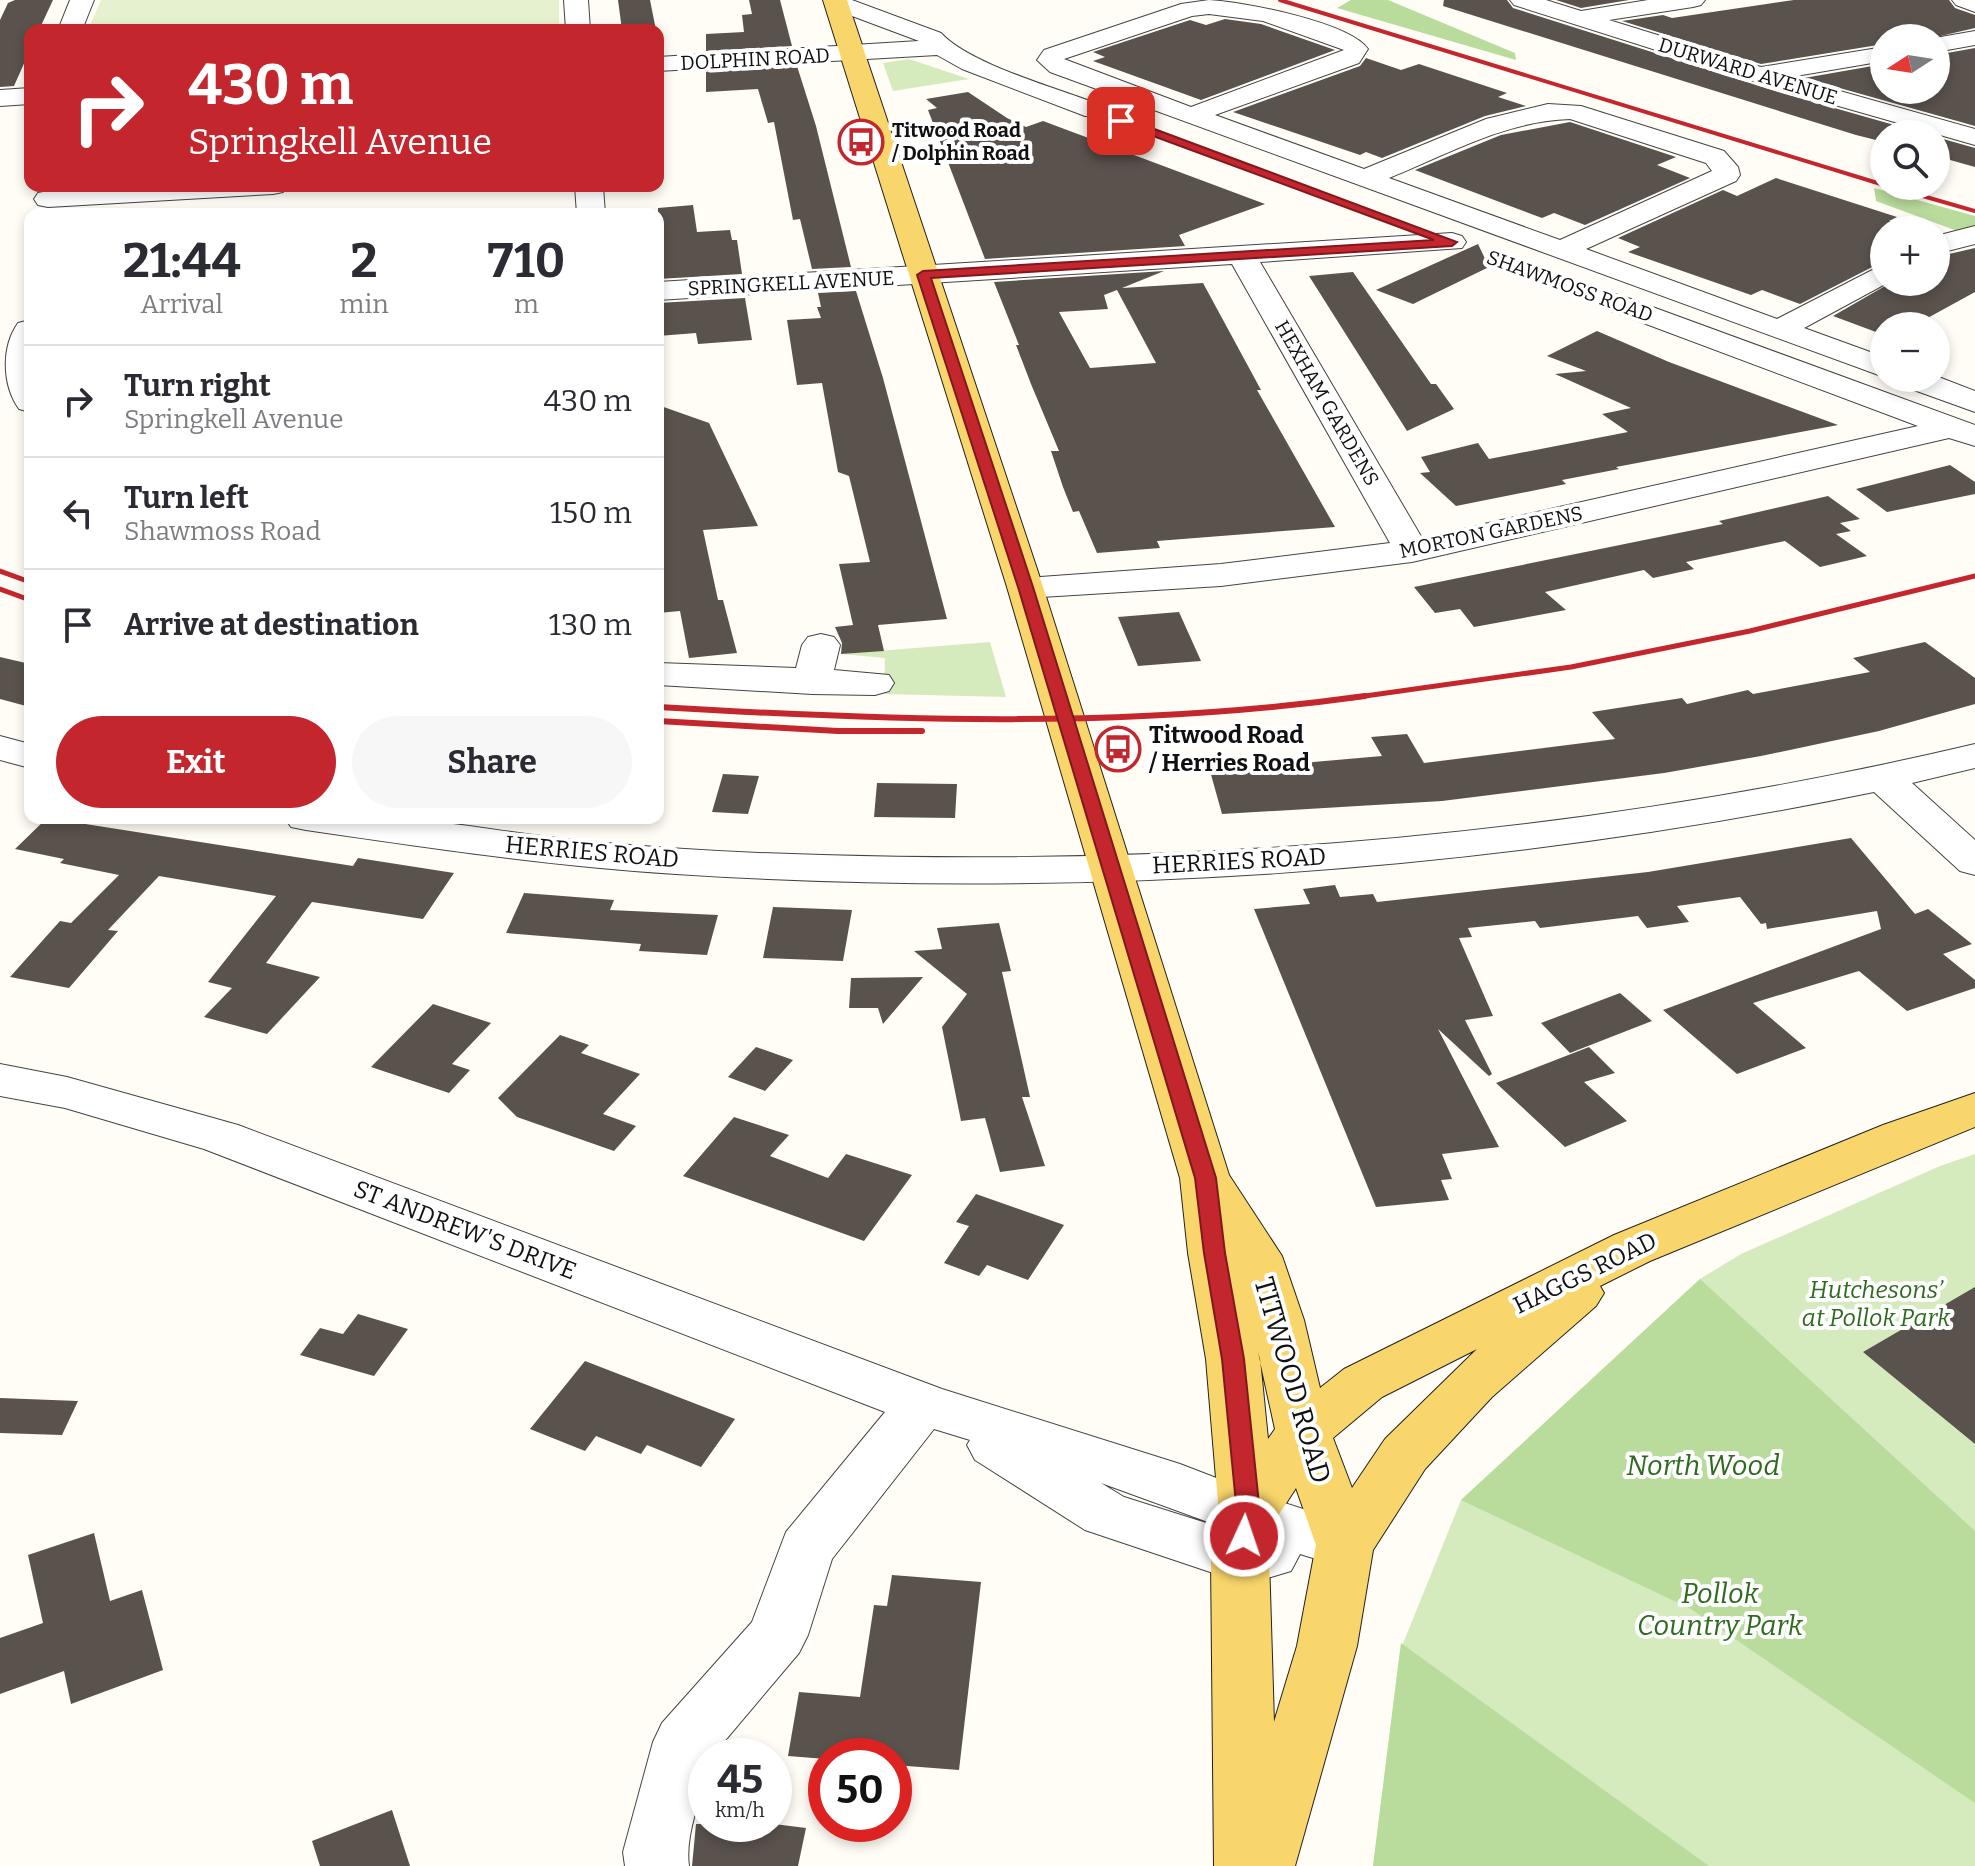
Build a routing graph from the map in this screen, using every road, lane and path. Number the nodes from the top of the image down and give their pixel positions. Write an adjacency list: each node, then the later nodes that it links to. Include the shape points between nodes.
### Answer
1 (82, 0): 9 (street)
2 (576, 0): 10 (street)
3 (1522, 0): 8 (street, DURWARD AVENUE)
4 (1693, 0): 8 (street)
5 (1964, 0): 7 (street)
6 (835, 1): 13 (street, via 933,38); 14 (main road, TITWOOD ROAD)
7 (1975, 5)
8 (1580, 18): 17 (street, DURWARD AVENUE)
9 (72, 24)
10 (578, 24)
11 (1975, 38): 12 (street)
12 (1950, 42)
13 (941, 47): 14 (street); 21 (street, via 971,64)
14 (851, 54): 16 (street, DOLPHIN ROAD); 35 (main road, TITWOOD ROAD)
15 (1870, 56): 17 (street)
16 (664, 64)
17 (1758, 75): 22 (street, DURWARD AVENUE)
18 (24, 96): 19 (street)
19 (0, 98)
20 (1189, 116): 20 (street, via 1049,60 1212,5 1244,9 1350,42 1356,49 1350,58); 23 (street)
21 (1121, 121)
22 (1975, 137)
23 (1275, 147): 24 (street); 25 (street)
24 (1236, 162)
25 (1363, 179): 32 (street); 32 (street, via 1526,114 1560,110 1715,157 1725,167 1726,175)
26 (177, 192): 27 (street)
27 (50, 200)
28 (1393, 221): 31 (street, SHAWMOSS ROAD)
29 (1975, 235): 30 (street)
30 (1950, 241)
31 (1452, 242): 33 (street, SHAWMOSS ROAD); 34 (street, SPRINGKELL AVENUE)
32 (1561, 250): 37 (street)
33 (1480, 253)
34 (1241, 255): 35 (street, SPRINGKELL AVENUE); 48 (street, HEXHAM GARDENS)
35 (923, 275): 38 (street, SPRINGKELL AVENUE); 49 (main road, TITWOOD ROAD)
36 (1870, 281): 41 (street)
37 (1661, 287): 40 (street); 41 (street)
38 (664, 291)
39 (1594, 294): 40 (street, SHAWMOSS ROAD)
40 (1622, 305): 47 (street, SHAWMOSS ROAD)
41 (1782, 328): 43 (street)
42 (20, 329): 44 (street)
43 (1870, 363)
44 (24, 389)
45 (1948, 392): 46 (street)
46 (1975, 402)
47 (1962, 432): 48 (street, MORTON GARDENS)
48 (1412, 551): 49 (street, MORTON GARDENS, via 1221,575)
49 (1025, 587): 60 (main road, TITWOOD ROAD)
50 (821, 645): 52 (street)
51 (664, 674): 52 (street)
52 (812, 682): 53 (street)
53 (875, 683)
54 (0, 748): 55 (street)
55 (24, 754)
56 (1975, 756): 57 (street, HERRIES ROAD)
57 (1882, 778): 59 (street); 60 (street, HERRIES ROAD, via 1706,813 1484,843)
58 (354, 824): 60 (street, HERRIES ROAD, via 601,855 774,866)
59 (1975, 862)
60 (1111, 868): 63 (main road, TITWOOD ROAD)
61 (0, 1080): 65 (street, ST ANDREW'S DRIVE, via 67,1093 221,1137)
62 (1975, 1109): 64 (main road, HAGGS ROAD)
63 (1205, 1178): 66 (main road, TITWOOD ROAD, via 1256,1256 1278,1320); 67 (main road, TITWOOD ROAD, via 1233,1359)
64 (1632, 1248): 66 (main road, HAGGS ROAD, via 1363,1383); 68 (main road, via 1473,1383 1405,1454)
65 (923, 1404): 67 (street, ST ANDREW'S DRIVE, via 1105,1514); 69 (street, via 806,1549 778,1635 684,1742 655,1852)
66 (1303, 1432): 67 (main road, HAGGS ROAD); 68 (main road, TITWOOD ROAD)
67 (1244, 1536): 68 (street); 70 (main road, TITWOOD ROAD)
68 (1345, 1545): 71 (main road, via 1327,1646)
69 (657, 1866)
70 (1246, 1866)
71 (1263, 1866)

